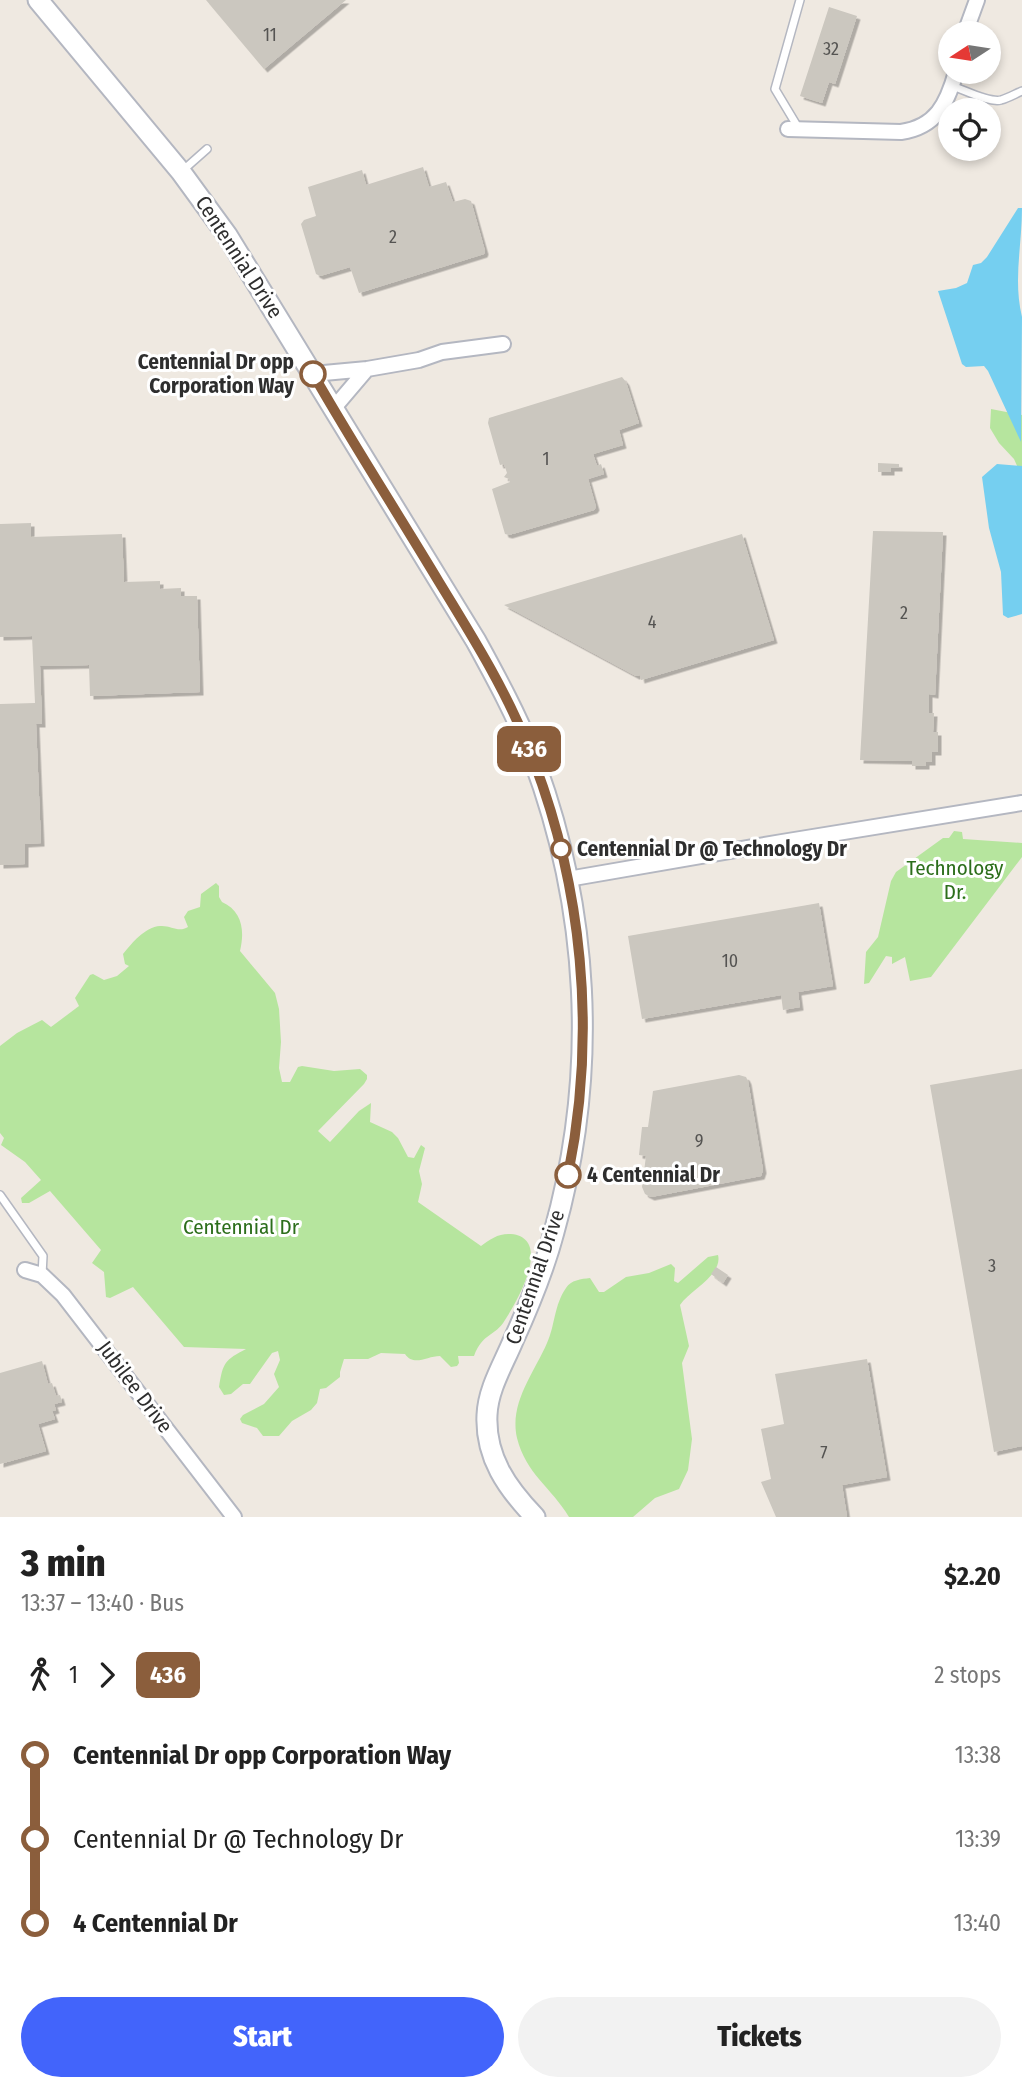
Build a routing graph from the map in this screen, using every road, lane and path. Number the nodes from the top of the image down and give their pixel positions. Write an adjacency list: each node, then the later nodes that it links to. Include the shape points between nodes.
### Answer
1 (38, 0): 10 (street, Centennial Drive)
2 (800, 0): 8 (lane, via 775,89)
3 (978, 0): 4 (street)
4 (970, 21)
5 (951, 84): 8 (street, via 941,108 922,127 912,130)
6 (960, 84): 7 (lane, via 990,101)
7 (1022, 91)
8 (794, 129)
9 (207, 149): 10 (lane)
10 (181, 172): 13 (street, Centennial Drive, via 227,235)
11 (503, 344): 12 (street)
12 (367, 369): 13 (street); 14 (street)
13 (313, 374): 14 (street, Centennial Drive)
14 (333, 409): 16 (street, Centennial Drive, via 506,699 542,784)
15 (1022, 803): 16 (street)
16 (568, 879): 21 (street, Centennial Drive, via 583,1000 574,1145 545,1264 491,1392 487,1413 495,1463)
17 (0, 1195): 19 (lane, via 43,1256)
18 (25, 1270): 19 (street)
19 (42, 1275): 20 (street, Jubilee Drive, via 82,1318)
20 (234, 1517)
21 (535, 1517)

